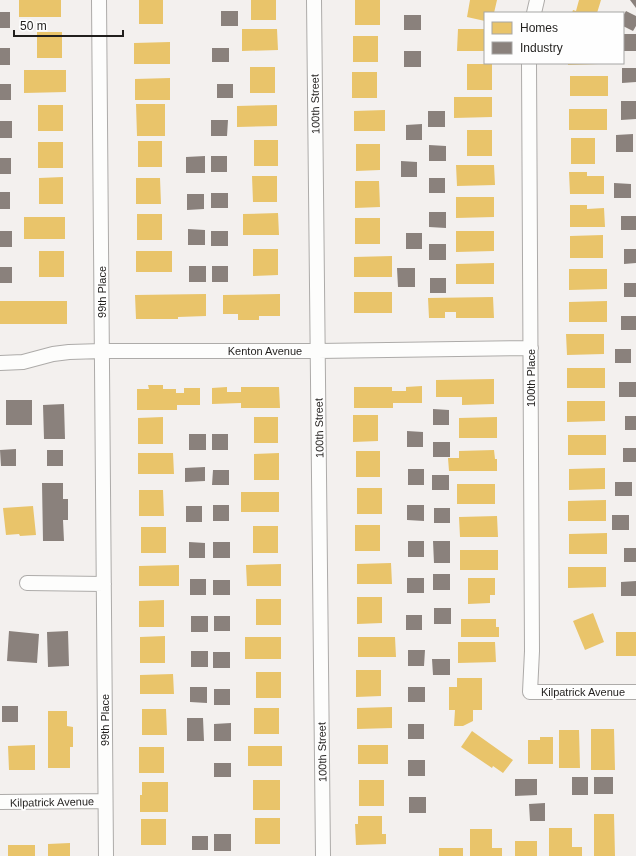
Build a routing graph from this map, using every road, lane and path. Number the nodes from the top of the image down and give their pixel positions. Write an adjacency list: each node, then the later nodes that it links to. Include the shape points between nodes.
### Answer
1 (99, 0): 7 (street, 99th Place)
2 (314, 0): 8 (street, 100th Street)
3 (537, 0): 4 (street)
4 (534, 12)
5 (529, 64): 6 (street, 100th Place)
6 (531, 348): 8 (street, Kenton Avenue); 12 (street, 100th Place)
7 (102, 351): 8 (street, Kenton Avenue); 9 (street, Kenton Avenue, via 69,352 23,362); 11 (street, 99th Place)
8 (318, 351): 17 (street, 100th Street)
9 (0, 363)
10 (27, 583): 11 (street)
11 (104, 584): 14 (street, 99th Place)
12 (530, 692): 13 (street, Kilpatrick Avenue)
13 (636, 692)
14 (105, 801): 15 (street, Kilpatrick Avenue); 16 (street, 99th Place)
15 (0, 802)
16 (106, 856)
17 (323, 856)

